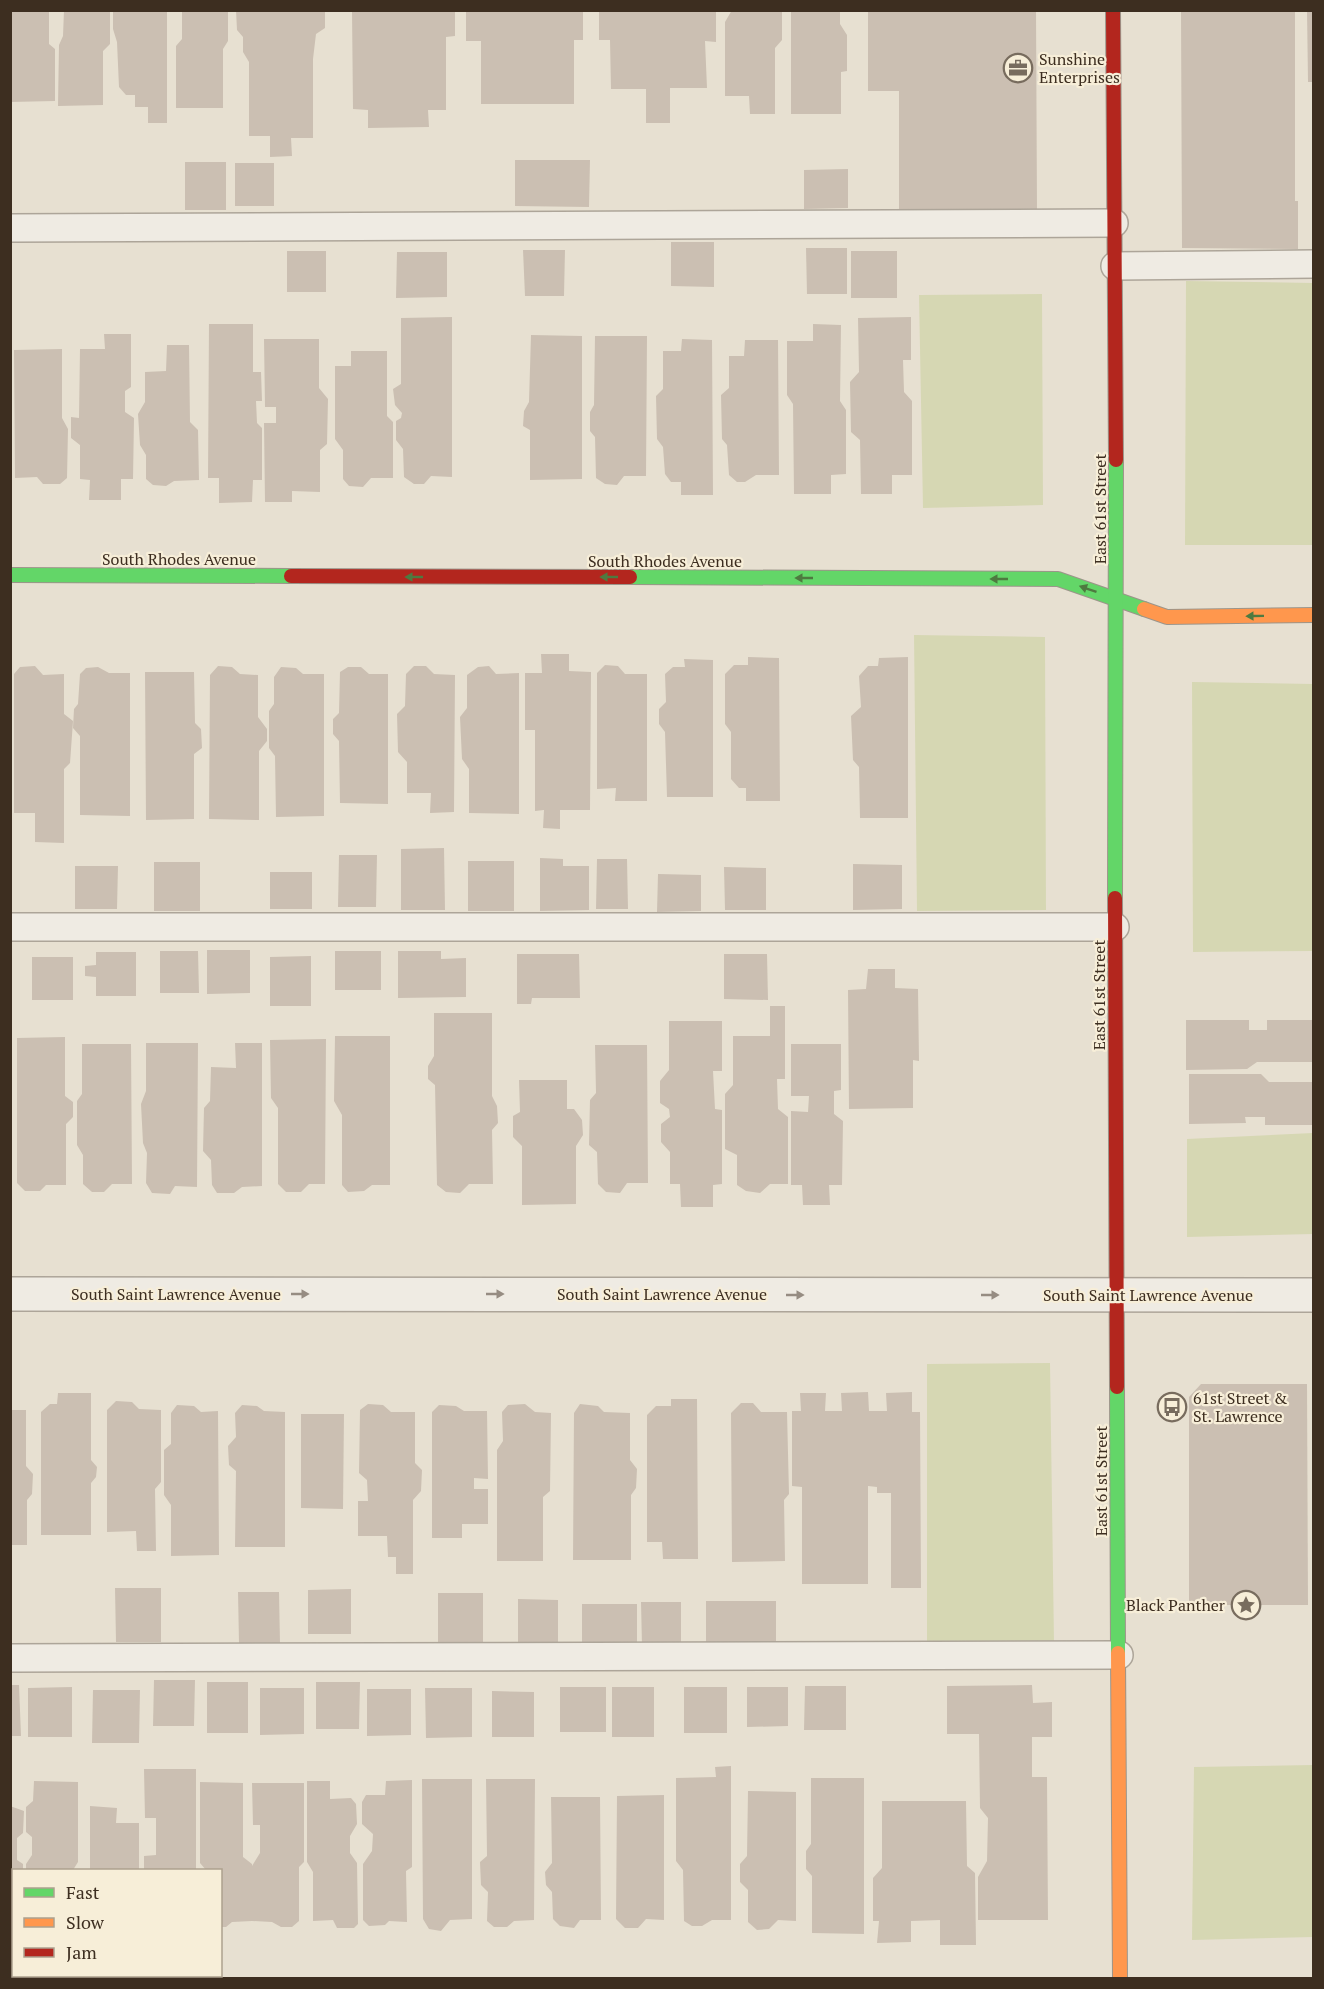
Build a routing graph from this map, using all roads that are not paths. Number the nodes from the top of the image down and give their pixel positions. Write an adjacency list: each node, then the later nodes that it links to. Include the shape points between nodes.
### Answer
1 (1113, 10): 2 (street, East 61st Street)
2 (1114, 223): 3 (lane); 5 (street, East 61st Street)
3 (10, 228)
4 (1314, 264): 5 (lane)
5 (1115, 266): 7 (street, East 61st Street)
6 (10, 575): 7 (street, South Rhodes Avenue, one-way to 6, via 1058,579)
7 (1117, 600): 8 (street, South Rhodes Avenue, one-way to 7, via 1167,617); 10 (street, East 61st Street)
8 (1314, 615)
9 (10, 927): 10 (lane)
10 (1115, 927): 12 (street, East 61st Street)
11 (10, 1294): 12 (street, South Saint Lawrence Avenue, one-way to 12)
12 (1117, 1294): 13 (street, South Saint Lawrence Avenue); 14 (street, East 61st Street)
13 (1314, 1295)
14 (1119, 1655): 15 (lane); 16 (street, East 61st Street)
15 (10, 1658)
16 (1120, 1978)

